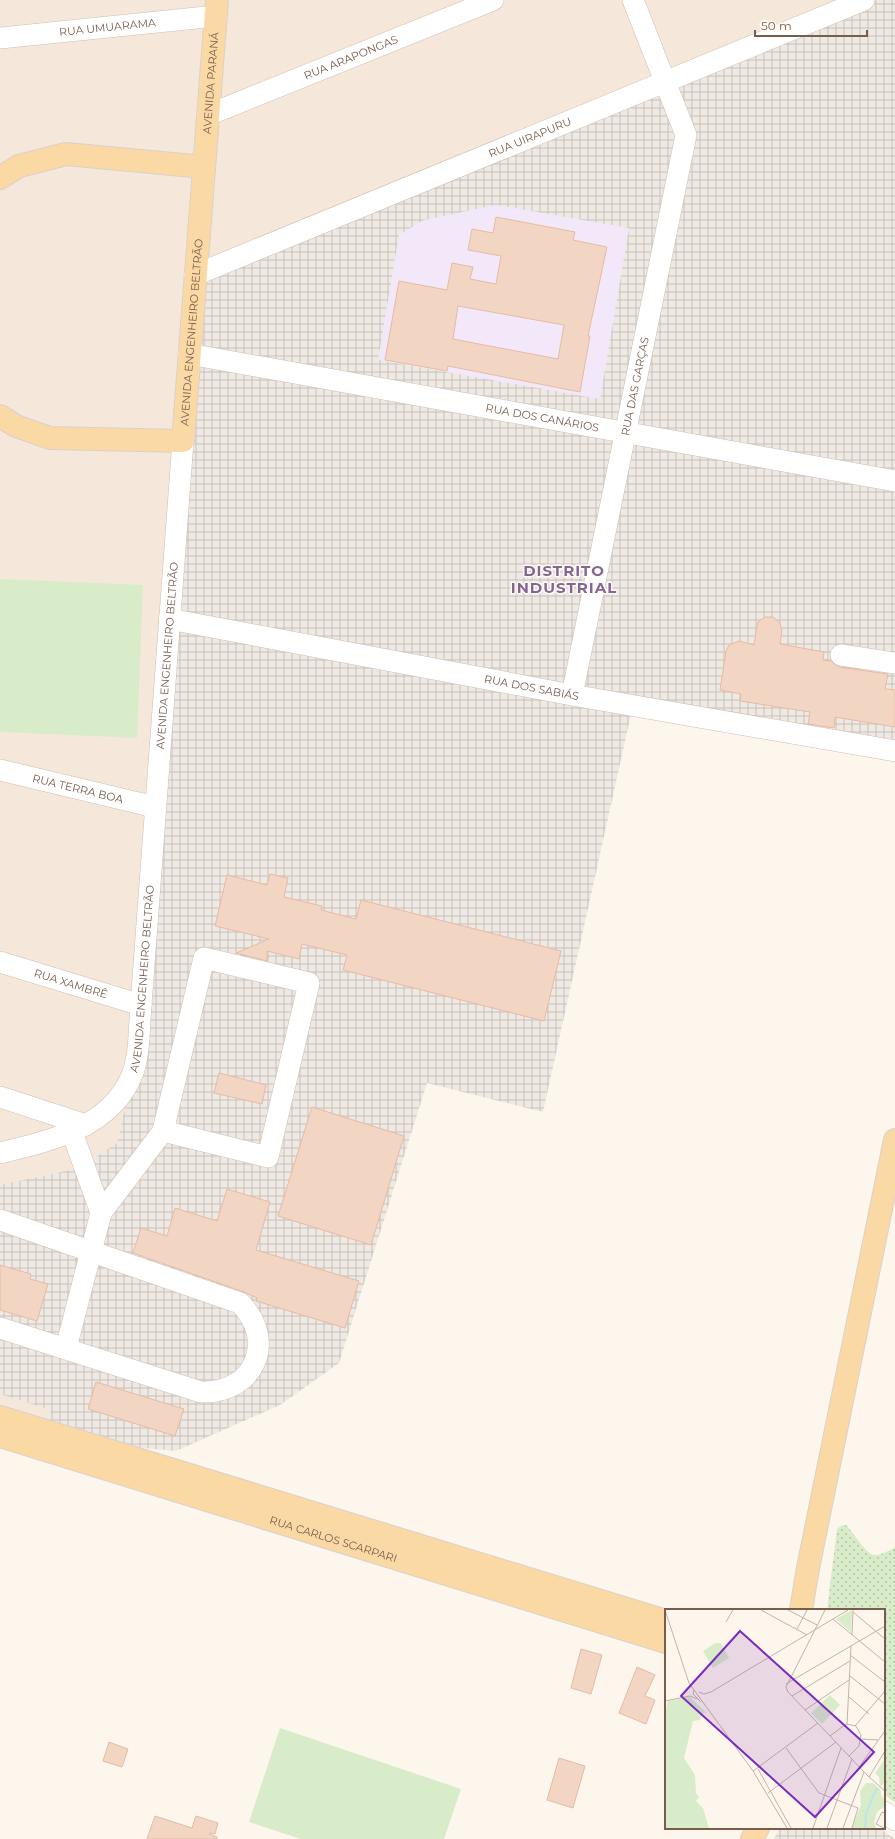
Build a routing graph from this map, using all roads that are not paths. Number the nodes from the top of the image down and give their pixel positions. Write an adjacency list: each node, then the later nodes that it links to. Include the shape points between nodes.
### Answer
1 (493, 0): 7 (street, RUA ARAPONGAS)
2 (633, 0): 6 (street, RUA DAS GARÇAS)
3 (864, 0): 6 (street, RUA UIRAPURU)
4 (216, 8): 5 (street, RUA UMUARAMA); 7 (main road, AVENIDA PARANÁ)
5 (0, 38)
6 (665, 82): 10 (street, RUA UIRAPURU); 13 (street, RUA DAS GARÇAS, via 686,135)
7 (208, 115): 8 (main road, AVENIDA PARANÁ)
8 (204, 167): 9 (main road, via 66,154 19,166); 10 (main road, AVENIDA ENGENHEIRO BELTRÃO)
9 (0, 178)
10 (195, 274): 11 (main road, AVENIDA ENGENHEIRO BELTRÃO)
11 (189, 354): 13 (street, RUA DOS CANÁRIOS); 14 (main road, AVENIDA ENGENHEIRO BELTRÃO)
12 (0, 416): 14 (main road, via 16,426 50,438)
13 (626, 432): 15 (street, RUA DOS CANÁRIOS); 19 (street, RUA DAS GARÇAS)
14 (183, 441): 16 (street, AVENIDA ENGENHEIRO BELTRÃO)
15 (895, 480)
16 (169, 619): 19 (street, RUA DOS SABIÁS); 22 (street, AVENIDA ENGENHEIRO BELTRÃO)
17 (841, 655): 18 (street)
18 (895, 663)
19 (572, 695): 20 (street, RUA DOS SABIÁS)
20 (895, 751)
21 (0, 770): 22 (street, RUA TERRA BOA)
22 (156, 807): 24 (street, AVENIDA ENGENHEIRO BELTRÃO)
23 (0, 962): 24 (street, RUA XAMBRÊ)
24 (141, 1005): 26 (street, AVENIDA ENGENHEIRO BELTRÃO, via 133,1074 110,1108)
25 (0, 1097): 26 (street)
26 (79, 1128): 29 (street, AVENIDA ENGENHEIRO BELTRÃO, via 56,1139); 30 (street)
27 (163, 1131): 27 (street, via 204,958 309,983 268,1157); 30 (street)
28 (895, 1140): 37 (main road)
29 (0, 1153)
30 (102, 1213): 32 (street)
31 (0, 1220): 32 (street)
32 (91, 1252): 34 (street); 34 (street, via 240,1303 253,1320 258,1350 253,1366 245,1376 224,1390 201,1392)
33 (0, 1328): 34 (street)
34 (66, 1348)
35 (0, 1417): 41 (main road, RUA CARLOS SCARPARI)
36 (0, 1436): 41 (main road, RUA CARLOS SCARPARI)
37 (808, 1568): 38 (main road); 39 (main road); 40 (main road)
38 (790, 1609)
39 (801, 1609)
40 (810, 1609)
41 (629, 1620): 42 (main road, RUA CARLOS SCARPARI); 43 (main road, RUA CARLOS SCARPARI)
42 (665, 1621)
43 (665, 1641)
44 (885, 1813): 45 (street)
45 (895, 1820)
46 (746, 1829): 49 (main road)
47 (751, 1829): 49 (main road)
48 (757, 1829): 50 (main road)
49 (747, 1839)
50 (752, 1839)

